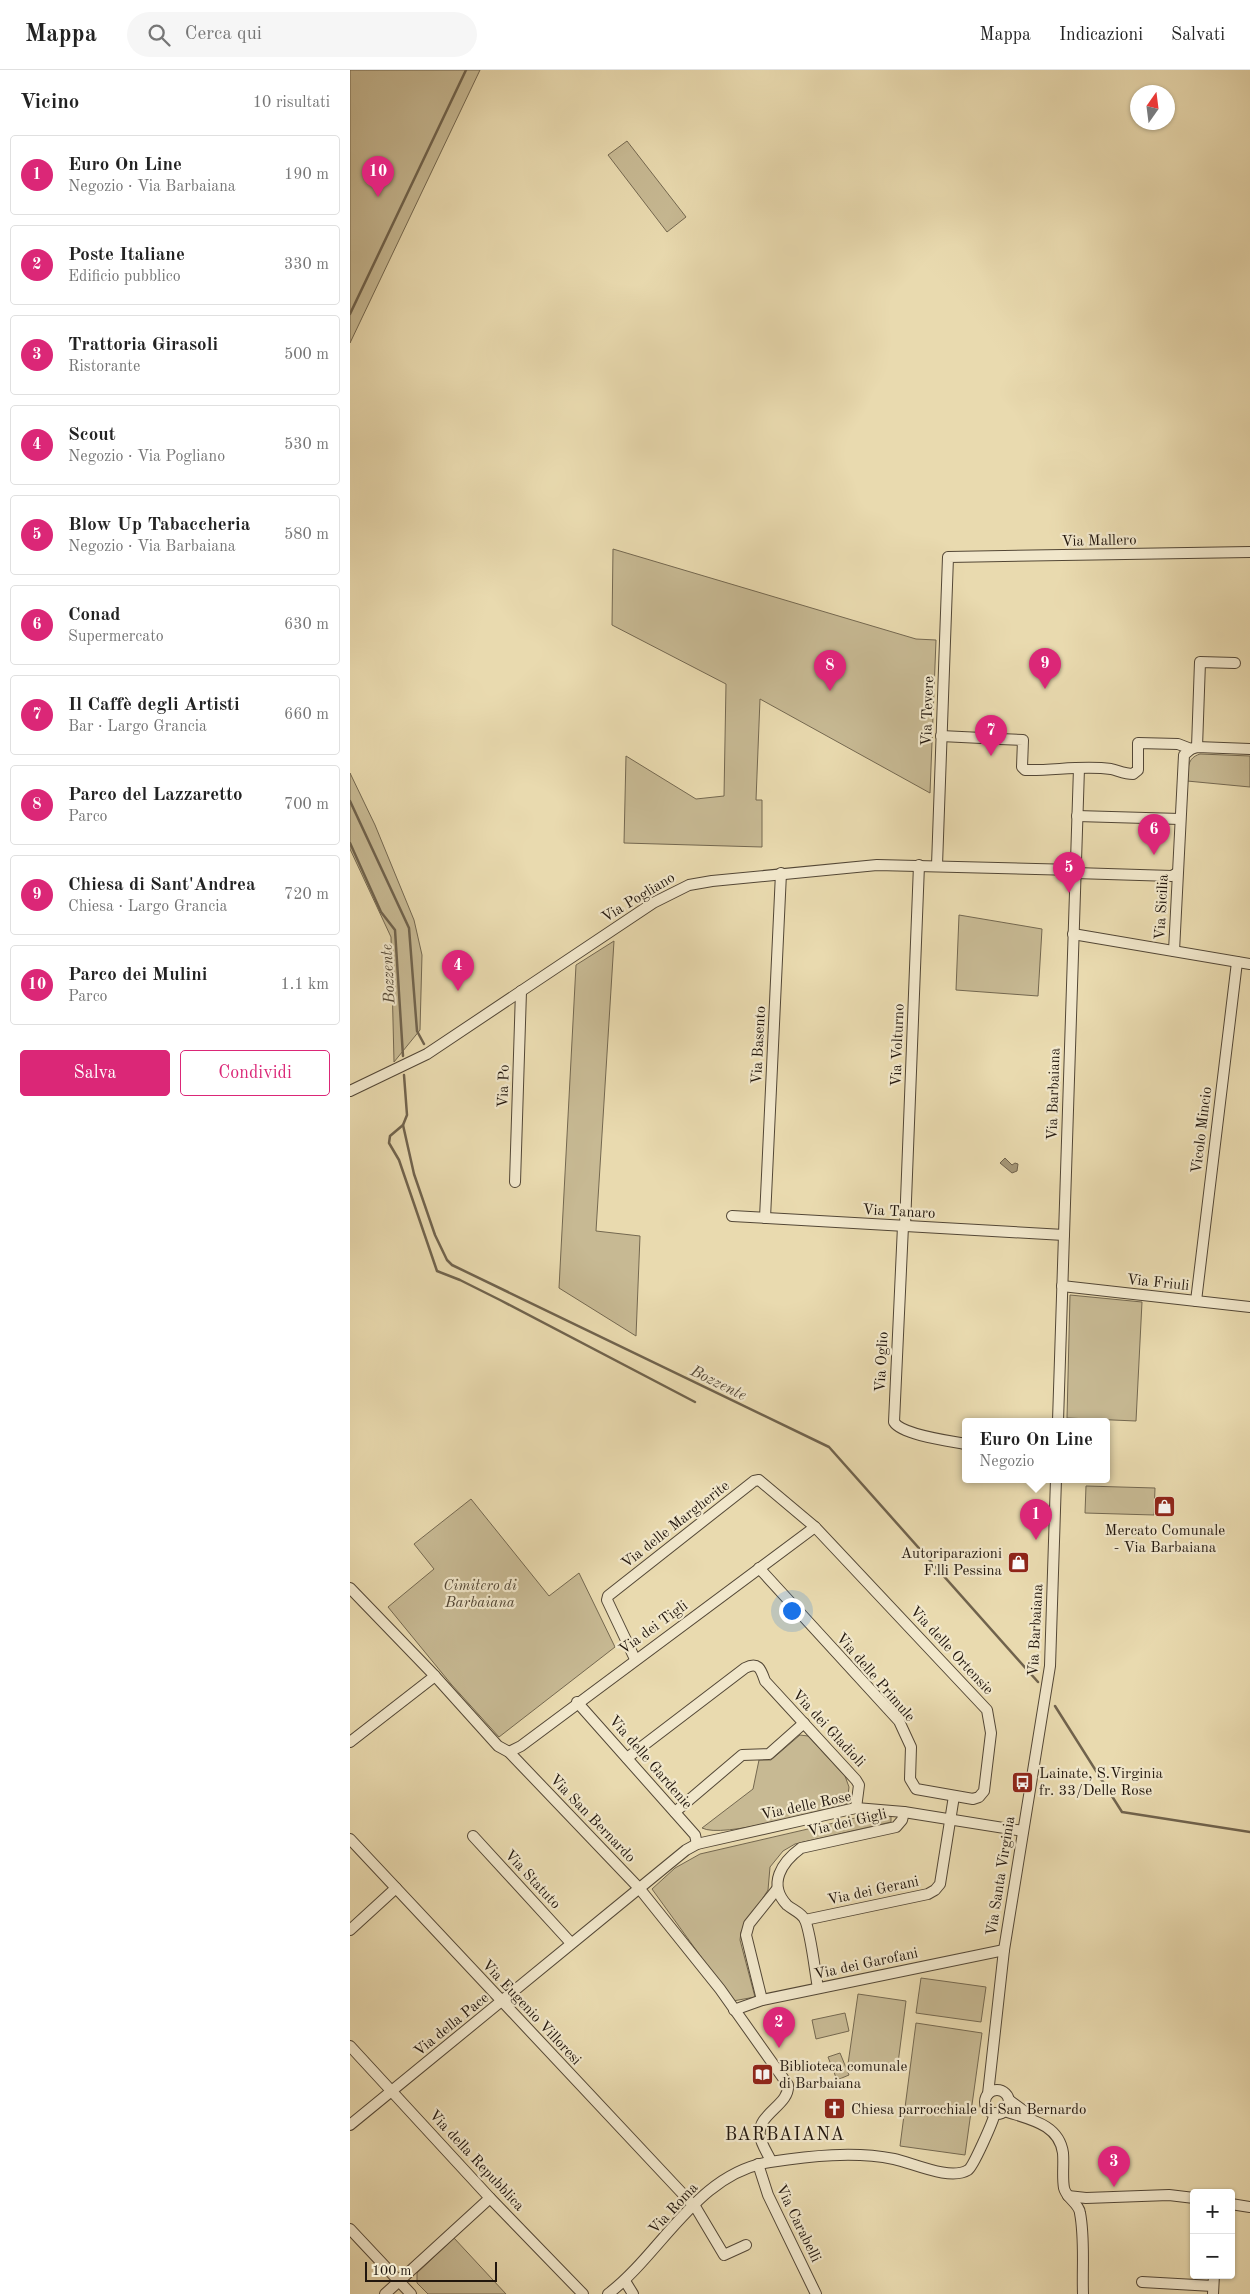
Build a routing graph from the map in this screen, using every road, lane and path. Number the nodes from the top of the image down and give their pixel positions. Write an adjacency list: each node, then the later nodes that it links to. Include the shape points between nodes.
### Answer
1 (1250, 552): 2 (street, Via Mallero)
2 (948, 557): 4 (street, Via Tevere)
3 (1235, 663): 7 (street, Via Sicilia, via 1200,662)
4 (942, 736): 5 (street); 13 (street, Via Tevere)
5 (982, 738)
6 (1000, 739): 9 (street, via 1022,740 1024,769)
7 (1194, 748): 8 (street); 9 (street, via 1138,742 1138,770 1133,774 1112,769); 11 (street, Via Sicilia, via 1183,758)
8 (1250, 749)
9 (1080, 768): 10 (street, Via Barbaiana)
10 (1078, 816): 11 (street); 14 (street, Via Barbaiana)
11 (1180, 819): 16 (street, Via Sicilia)
12 (919, 865): 13 (street, Via Pogliano); 15 (street, Via Pogliano); 26 (street, Via Volturno)
13 (937, 865): 14 (street, Via Pogliano)
14 (1075, 872): 16 (street, Via Pogliano, via 1172,876); 17 (street, Via Barbaiana)
15 (781, 873): 21 (street, Via Pogliano, via 700,882 671,892); 25 (street, Via Basento)
16 (1176, 873): 18 (street, Via Sicilia)
17 (1073, 934): 18 (street); 27 (street, Via Barbaiana)
18 (1174, 951): 19 (street)
19 (1237, 962): 20 (street); 29 (street, Vicolo Mincio)
20 (1250, 964)
21 (521, 991): 22 (street, Via Pogliano, via 427,1054); 23 (street, Via Po)
22 (350, 1091)
23 (515, 1182)
24 (732, 1216): 25 (street, Via Tanaro)
25 (766, 1218): 26 (street, Via Tanaro)
26 (904, 1226): 27 (street, Via Tanaro); 32 (street, Via Oglio, via 894,1422 907,1431)
27 (1064, 1235): 28 (street, Via Barbaiana)
28 (1062, 1286): 29 (street, Via Friuli); 31 (street, Via Barbaiana)
29 (1196, 1301): 30 (street, Via Friuli)
30 (1250, 1307)
31 (1058, 1418)
32 (962, 1443)
33 (1056, 1483): 39 (street, Via Barbaiana, via 1050,1666)
34 (815, 1526): 35 (street, Via dei Tigli); 37 (street, Via delle Margherite, via 763,1482 754,1481 608,1596); 45 (street, Via delle Ortensie, via 986,1710 991,1733 984,1791 974,1800)
35 (759, 1568): 37 (street, Via dei Tigli); 45 (street, Via delle Primule, via 899,1721 911,1747 912,1785 921,1792)
36 (350, 1588): 38 (street, Via San Bernardo)
37 (635, 1659): 40 (street, Via dei Tigli)
38 (435, 1676): 42 (street); 43 (street, Via San Bernardo, via 498,1746)
39 (1046, 1692): 50 (street, Via Santa Virginia)
40 (577, 1702): 43 (street, Via dei Tigli); 44 (street, Via delle Gardenie)
41 (804, 1723): 44 (street, Via dei Gladioli, via 765,1681 759,1666 751,1664); 46 (street, Via dei Gladioli, via 856,1780 859,1785); 47 (street, via 769,1754 742,1755)
42 (350, 1742)
43 (509, 1752): 55 (street, Via San Bernardo)
44 (627, 1758): 47 (street, Via delle Gardenie)
45 (954, 1796): 49 (street)
46 (856, 1808): 48 (street, Via delle Rose); 53 (street, Via delle Rose)
47 (675, 1812): 53 (street, Via delle Gardenie, via 695,1835)
48 (904, 1812): 49 (street, Via delle Rose); 56 (street, Via dei Gigli, via 896,1827 801,1848 782,1866)
49 (950, 1820): 50 (street, Via delle Rose); 57 (street, Via dei Gerani, via 940,1884 936,1890)
50 (1023, 1831): 60 (street, Via Santa Virginia)
51 (473, 1836): 59 (street, Via Statuto)
52 (350, 1839): 54 (street, Via Eugenio Villoresi)
53 (697, 1844): 55 (street, Via delle Rose)
54 (396, 1888): 58 (street); 63 (street, Via Eugenio Villoresi)
55 (639, 1888): 59 (street, Via della Pace); 64 (street, Via San Bernardo)
56 (777, 1889): 57 (street, via 789,1907); 62 (street, via 750,1924 746,1935)
57 (805, 1920): 61 (street)
58 (350, 1930)
59 (571, 1943): 63 (street, Via della Pace)
60 (1004, 1950): 61 (street, Via dei Garofani); 66 (street, Via Santa Virginia)
61 (818, 1988): 62 (street, Via dei Garofani)
62 (762, 2000): 64 (street, Via dei Garofani)
63 (501, 2002): 67 (street, Via della Pace); 81 (street, Via Eugenio Villoresi)
64 (734, 2010): 74 (street, Via San Bernardo, via 788,2085 788,2090 765,2117 759,2133)
65 (350, 2046): 67 (street, Via della Repubblica)
66 (992, 2065): 68 (street, Via Santa Virginia); 69 (street, Via Santa Virginia)
67 (393, 2090): 73 (street, Via della Pace); 77 (street, Via della Repubblica)
68 (1003, 2091): 69 (street, via 995,2090); 70 (street)
69 (988, 2094): 71 (street, via 986,2106)
70 (1009, 2100): 71 (street); 72 (street)
71 (1000, 2112): 72 (street); 74 (street, Via Roma, via 974,2165 960,2173 854,2154)
72 (1026, 2116): 76 (street, via 1048,2129 1060,2143 1064,2187)
73 (350, 2125)
74 (771, 2161): 75 (street, Via Roma)
75 (758, 2164): 81 (street, Via Roma, via 722,2182); 95 (street, Via Carabelli, via 768,2195)
76 (1068, 2196): 78 (street); 83 (street)
77 (490, 2198): 86 (street); 92 (street, Via della Repubblica)
78 (1086, 2198): 79 (street); 83 (street)
79 (1190, 2198)
80 (1235, 2205): 82 (street)
81 (693, 2206): 85 (street, Via Eugenio Villoresi, via 724,2255); 87 (street, Via Roma)
82 (1250, 2207)
83 (1080, 2211): 96 (street)
84 (350, 2229): 86 (street)
85 (746, 2245)
86 (399, 2281): 90 (street); 91 (street)
87 (625, 2281): 93 (street, Via Roma); 94 (street)
88 (1142, 2282): 89 (street)
89 (1213, 2285)
90 (385, 2294)
91 (411, 2294)
92 (583, 2294)
93 (609, 2294)
94 (633, 2294)
95 (816, 2294)
96 (1083, 2294)

